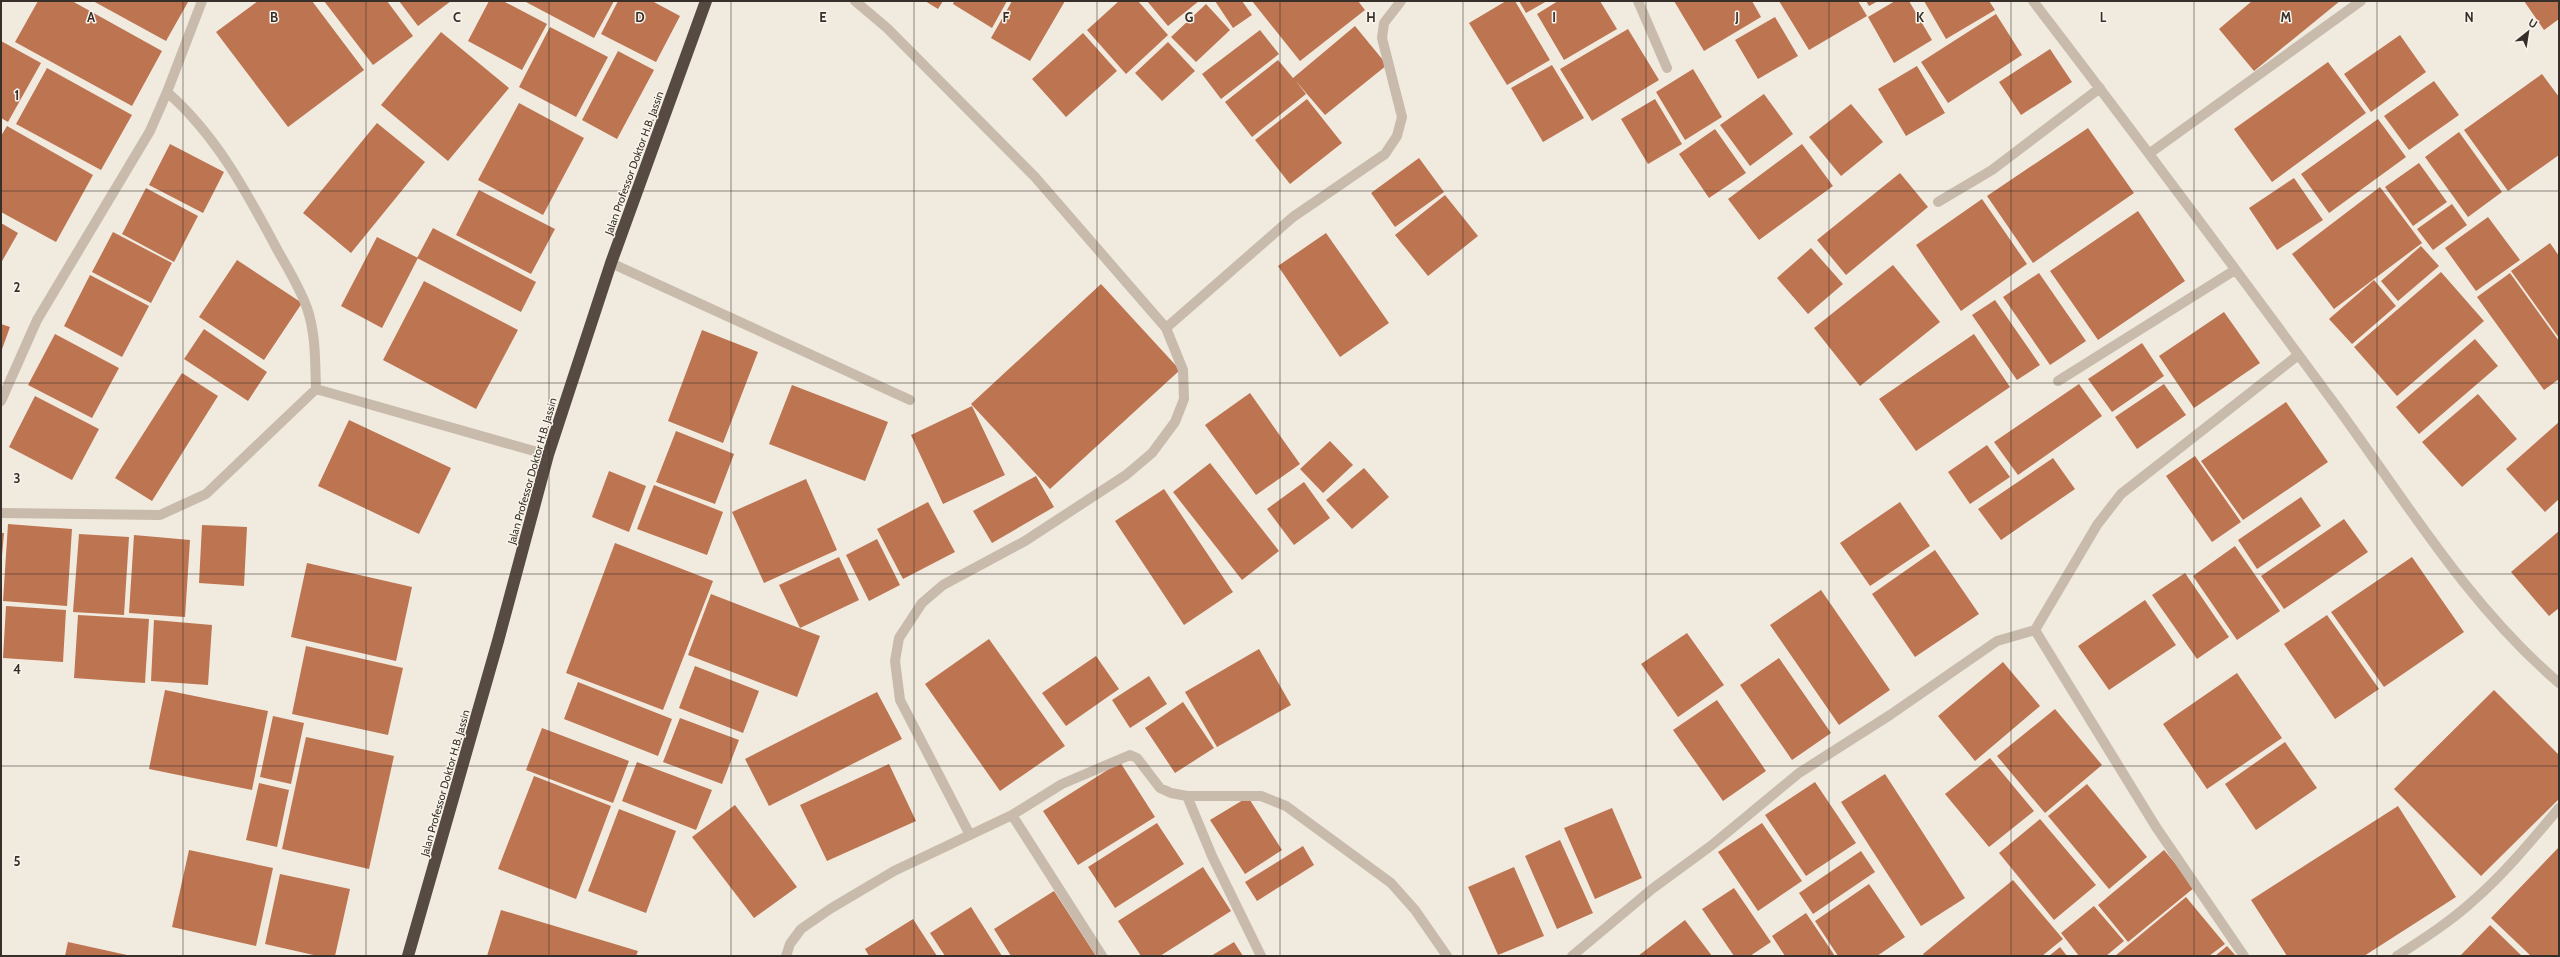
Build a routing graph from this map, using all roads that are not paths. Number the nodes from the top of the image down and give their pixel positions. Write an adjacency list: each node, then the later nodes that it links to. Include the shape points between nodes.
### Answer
1 (202, 1): 10 (street)
2 (706, 1): 13 (highway, Jalan Professor Doktor H.B. Jassin)
3 (855, 1): 15 (street, via 887,28 1035,177)
4 (1401, 1): 15 (street, via 1384,23 1382,38 1402,117 1397,136 1385,154 1293,217)
5 (1638, 1): 8 (street)
6 (2033, 1): 9 (street)
7 (2361, 1): 11 (street)
8 (1667, 68)
9 (2100, 88): 11 (street); 12 (street, via 1992,170)
10 (167, 92): 18 (street, via 188,111 237,176 290,274 307,308 315,341); 20 (street, via 150,131 37,320)
11 (2150, 153): 14 (street)
12 (1938, 202)
13 (611, 263): 19 (street); 21 (highway, Jalan Professor Doktor H.B. Jassin)
14 (2235, 270): 16 (street); 17 (street)
15 (1166, 328): 28 (street, via 1183,370 1184,399 1175,422 1152,453 1126,475 1025,541 943,585 922,603 898,638 895,661 900,700)
16 (2298, 356): 23 (street, via 2121,494 2097,525); 24 (street, via 2457,577 2498,626)
17 (2058, 381)
18 (316, 389): 21 (street); 22 (street, via 206,494 160,515)
19 (910, 400)
20 (1, 401)
21 (548, 455): 29 (highway, Jalan Professor Doktor H.B. Jassin)
22 (1, 513)
23 (2035, 630): 34 (street, via 1997,641 1799,774 1712,845 1652,889); 35 (street, via 2156,827)
24 (2559, 683)
25 (1187, 796): 27 (street, via 1160,788 1137,758 1130,754 1062,784); 32 (street, via 1215,863); 33 (street, via 1261,796 1286,806 1391,883 1415,910)
26 (2559, 808): 36 (street, via 2510,864 2474,900 2439,929)
27 (1012, 815): 28 (street); 31 (street)
28 (970, 835): 30 (street, via 894,871 830,909 801,929 790,944)
29 (408, 956)
30 (786, 956)
31 (1102, 956)
32 (1261, 956)
33 (1447, 956)
34 (1572, 956)
35 (2244, 956)
36 (2397, 956)

